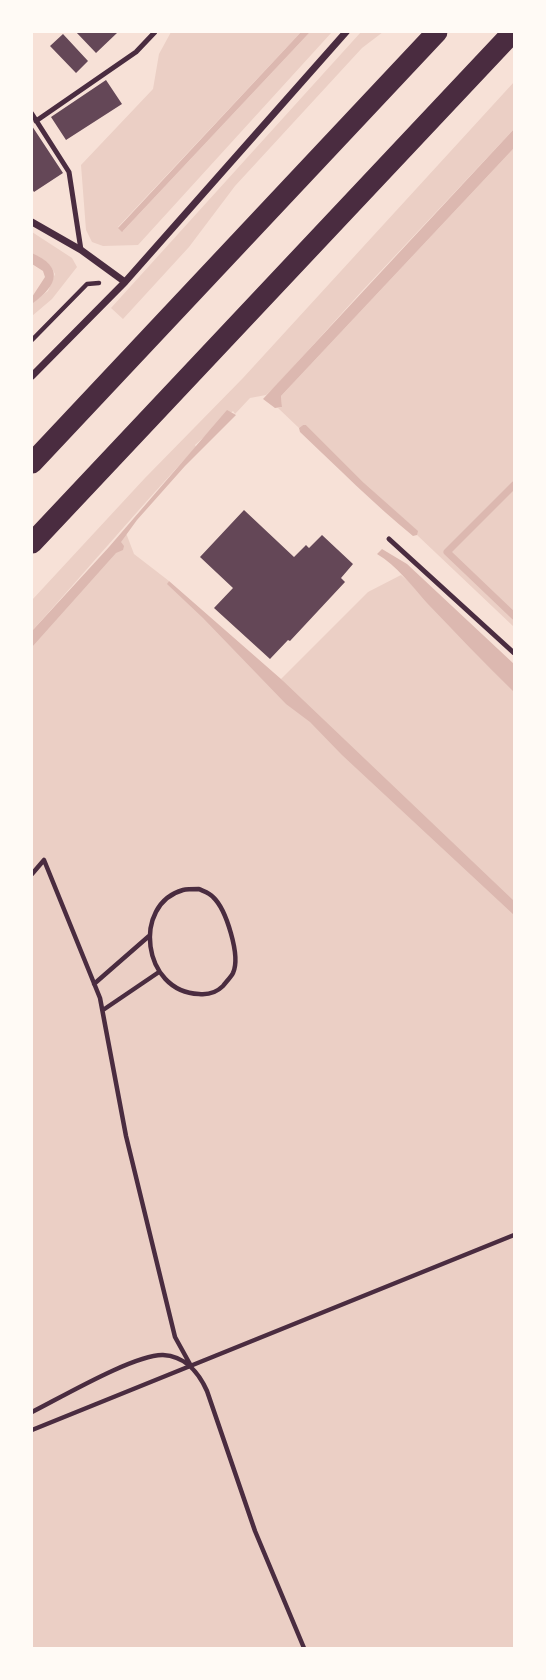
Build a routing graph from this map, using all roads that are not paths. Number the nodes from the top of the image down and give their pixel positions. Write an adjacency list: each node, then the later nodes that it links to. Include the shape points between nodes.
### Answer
1 (155, 32): 6 (lane, via 136,52)
2 (346, 32): 9 (street)
3 (437, 32): 11 (highway)
4 (513, 32): 13 (highway)
5 (32, 114): 6 (lane)
6 (36, 121): 8 (lane, via 69,172)
7 (32, 222): 8 (street)
8 (80, 250): 9 (street)
9 (125, 282): 10 (street)
10 (32, 376)
11 (32, 463)
12 (390, 539): 14 (lane)
13 (32, 543)
14 (514, 653)

